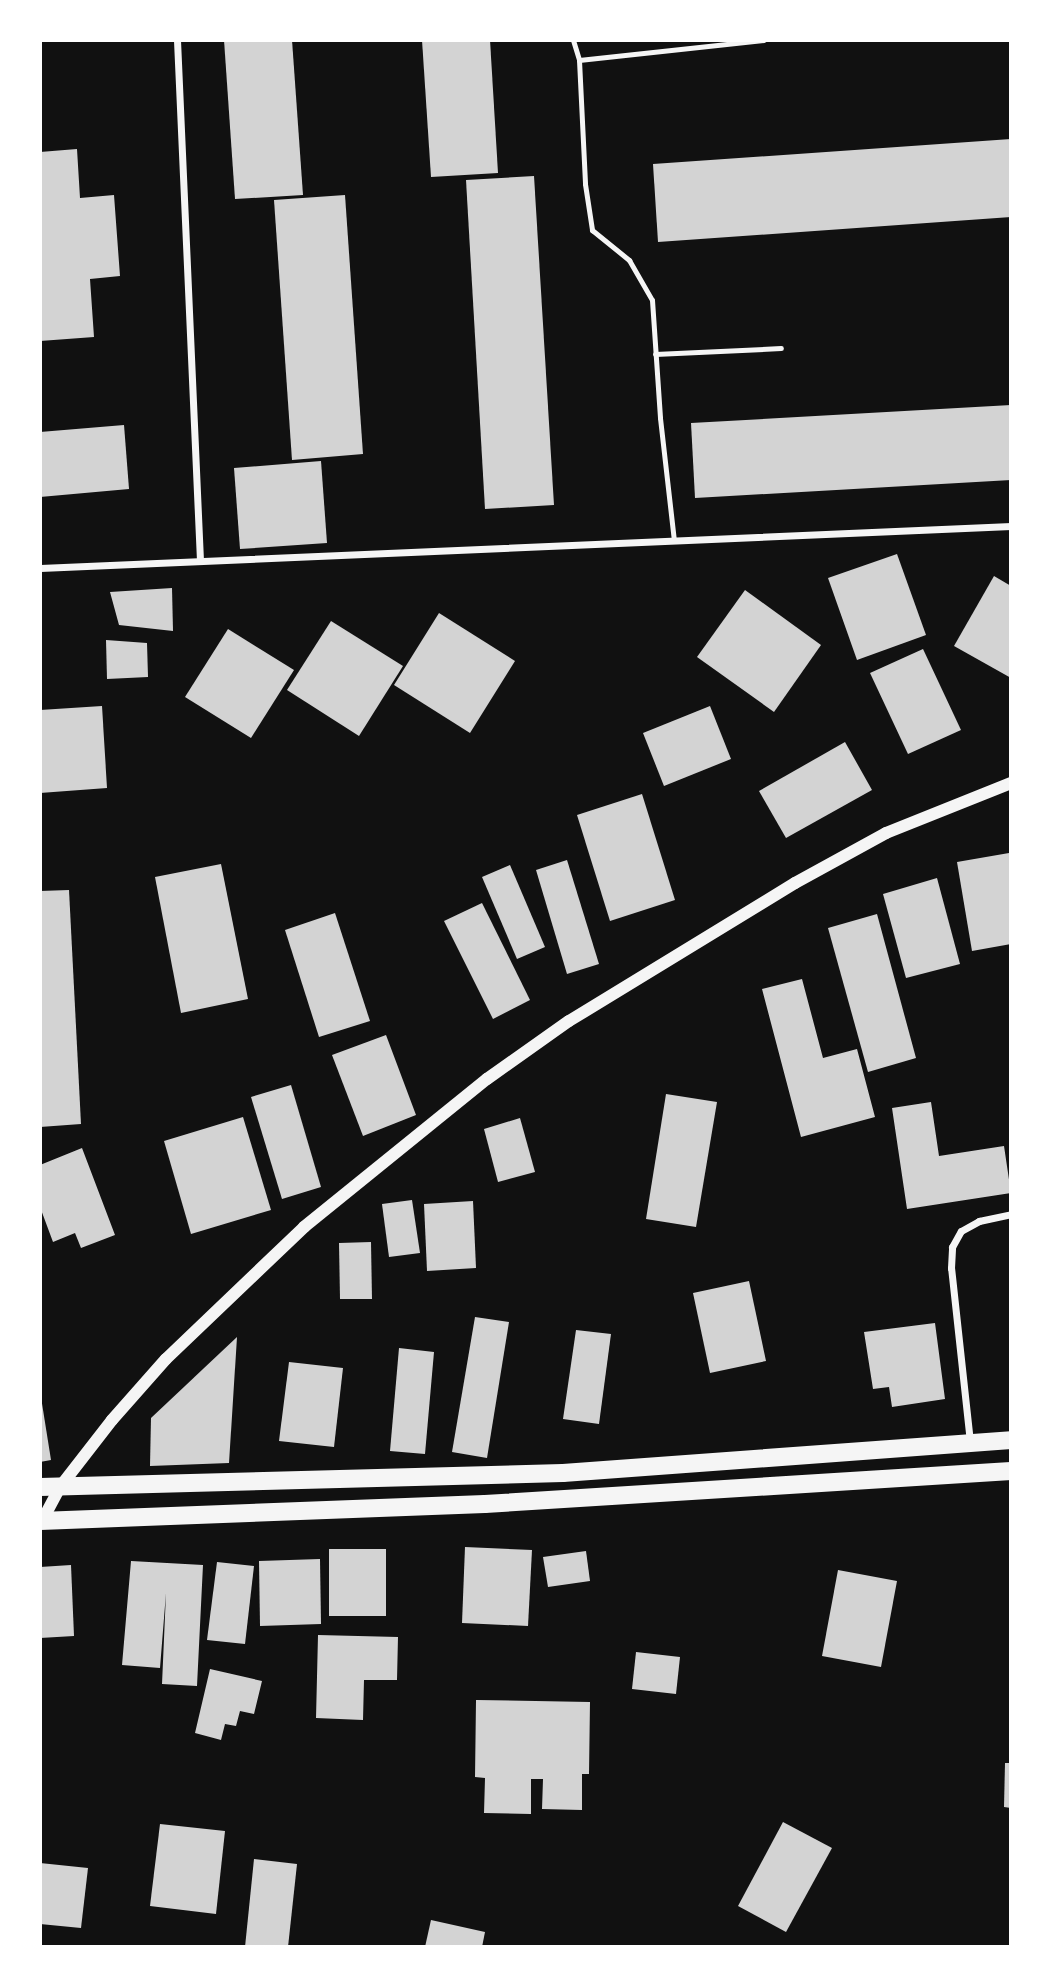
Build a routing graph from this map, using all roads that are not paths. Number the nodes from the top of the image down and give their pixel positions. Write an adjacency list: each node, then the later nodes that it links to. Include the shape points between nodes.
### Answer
1 (177, 40): 9 (street)
2 (573, 40): 4 (lane)
3 (764, 40): 4 (lane)
4 (579, 60): 6 (lane, via 585,184 592,229 629,260 652,300)
5 (781, 348): 6 (lane)
6 (655, 355): 8 (lane)
7 (1011, 526): 8 (street)
8 (674, 540): 9 (street)
9 (200, 560): 10 (street)
10 (40, 568)
11 (1011, 783): 17 (street, via 886,833 795,883 569,1021 487,1079 314,1219 166,1359)
12 (1011, 1214): 14 (street, via 979,1221 961,1231 952,1247)
13 (1011, 1440): 14 (main road)
14 (970, 1442): 17 (main road, via 563,1474)
15 (1011, 1471): 18 (main road, via 485,1504)
16 (40, 1487): 17 (main road)
17 (60, 1487): 18 (street)
18 (41, 1521)

